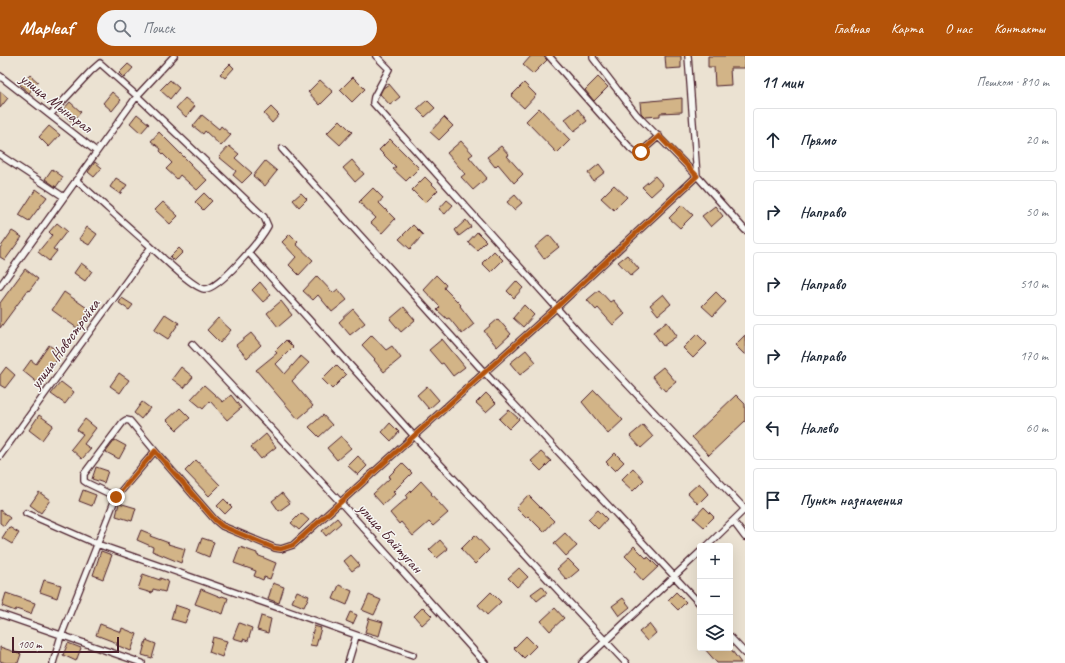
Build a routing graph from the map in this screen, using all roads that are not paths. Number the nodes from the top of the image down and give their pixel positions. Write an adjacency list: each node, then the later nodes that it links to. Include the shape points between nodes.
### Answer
1 (174, 56): 7 (street)
2 (376, 56): 20 (street, via 389,69 373,103)
3 (549, 56): 9 (street, via 635,152 641,152)
4 (592, 56): 9 (street, via 636,114)
5 (688, 56): 13 (street)
6 (0, 76): 8 (street, улица Мынарал)
7 (137, 96): 8 (street, via 100,63); 11 (street); 18 (street, via 264,217 268,226)
8 (50, 115): 11 (street, улица Мынарал)
9 (659, 136): 13 (street)
10 (282, 150): 22 (street)
11 (96, 151): 14 (street)
12 (0, 155): 15 (street)
13 (697, 176): 16 (street); 20 (street)
14 (76, 180): 15 (street); 17 (street)
15 (64, 197): 19 (street)
16 (745, 230)
17 (151, 247): 18 (street, via 198,287 206,289 215,286); 25 (street, улица Новостройка)
18 (248, 252): 23 (street)
19 (0, 286)
20 (556, 308): 22 (street); 29 (street, via 743,507 744,510)
21 (192, 344): 27 (street, улица Байтуган)
22 (484, 372): 23 (street); 34 (street)
23 (414, 436): 27 (street); 40 (street)
24 (155, 451): 26 (street); 26 (street, via 130,421 123,422 83,478 87,483); 27 (street, via 222,526 274,548 281,549 293,545)
25 (0, 456)
26 (116, 497): 32 (street)
27 (341, 503): 46 (street, улица Байтуган)
28 (26, 513): 32 (street)
29 (733, 521): 30 (street); 31 (street)
30 (745, 537)
31 (710, 543)
32 (97, 544): 37 (street); 38 (street)
33 (697, 555): 34 (street)
34 (674, 577): 35 (street); 40 (street)
35 (697, 601)
36 (0, 614): 37 (street)
37 (61, 636): 43 (street); 44 (street)
38 (356, 636): 42 (street); 45 (street)
39 (733, 640): 41 (street)
40 (606, 641): 47 (street); 48 (street)
41 (745, 653)
42 (413, 655)
43 (53, 663)
44 (142, 663)
45 (348, 663)
46 (486, 663)
47 (582, 663)
48 (626, 663)

